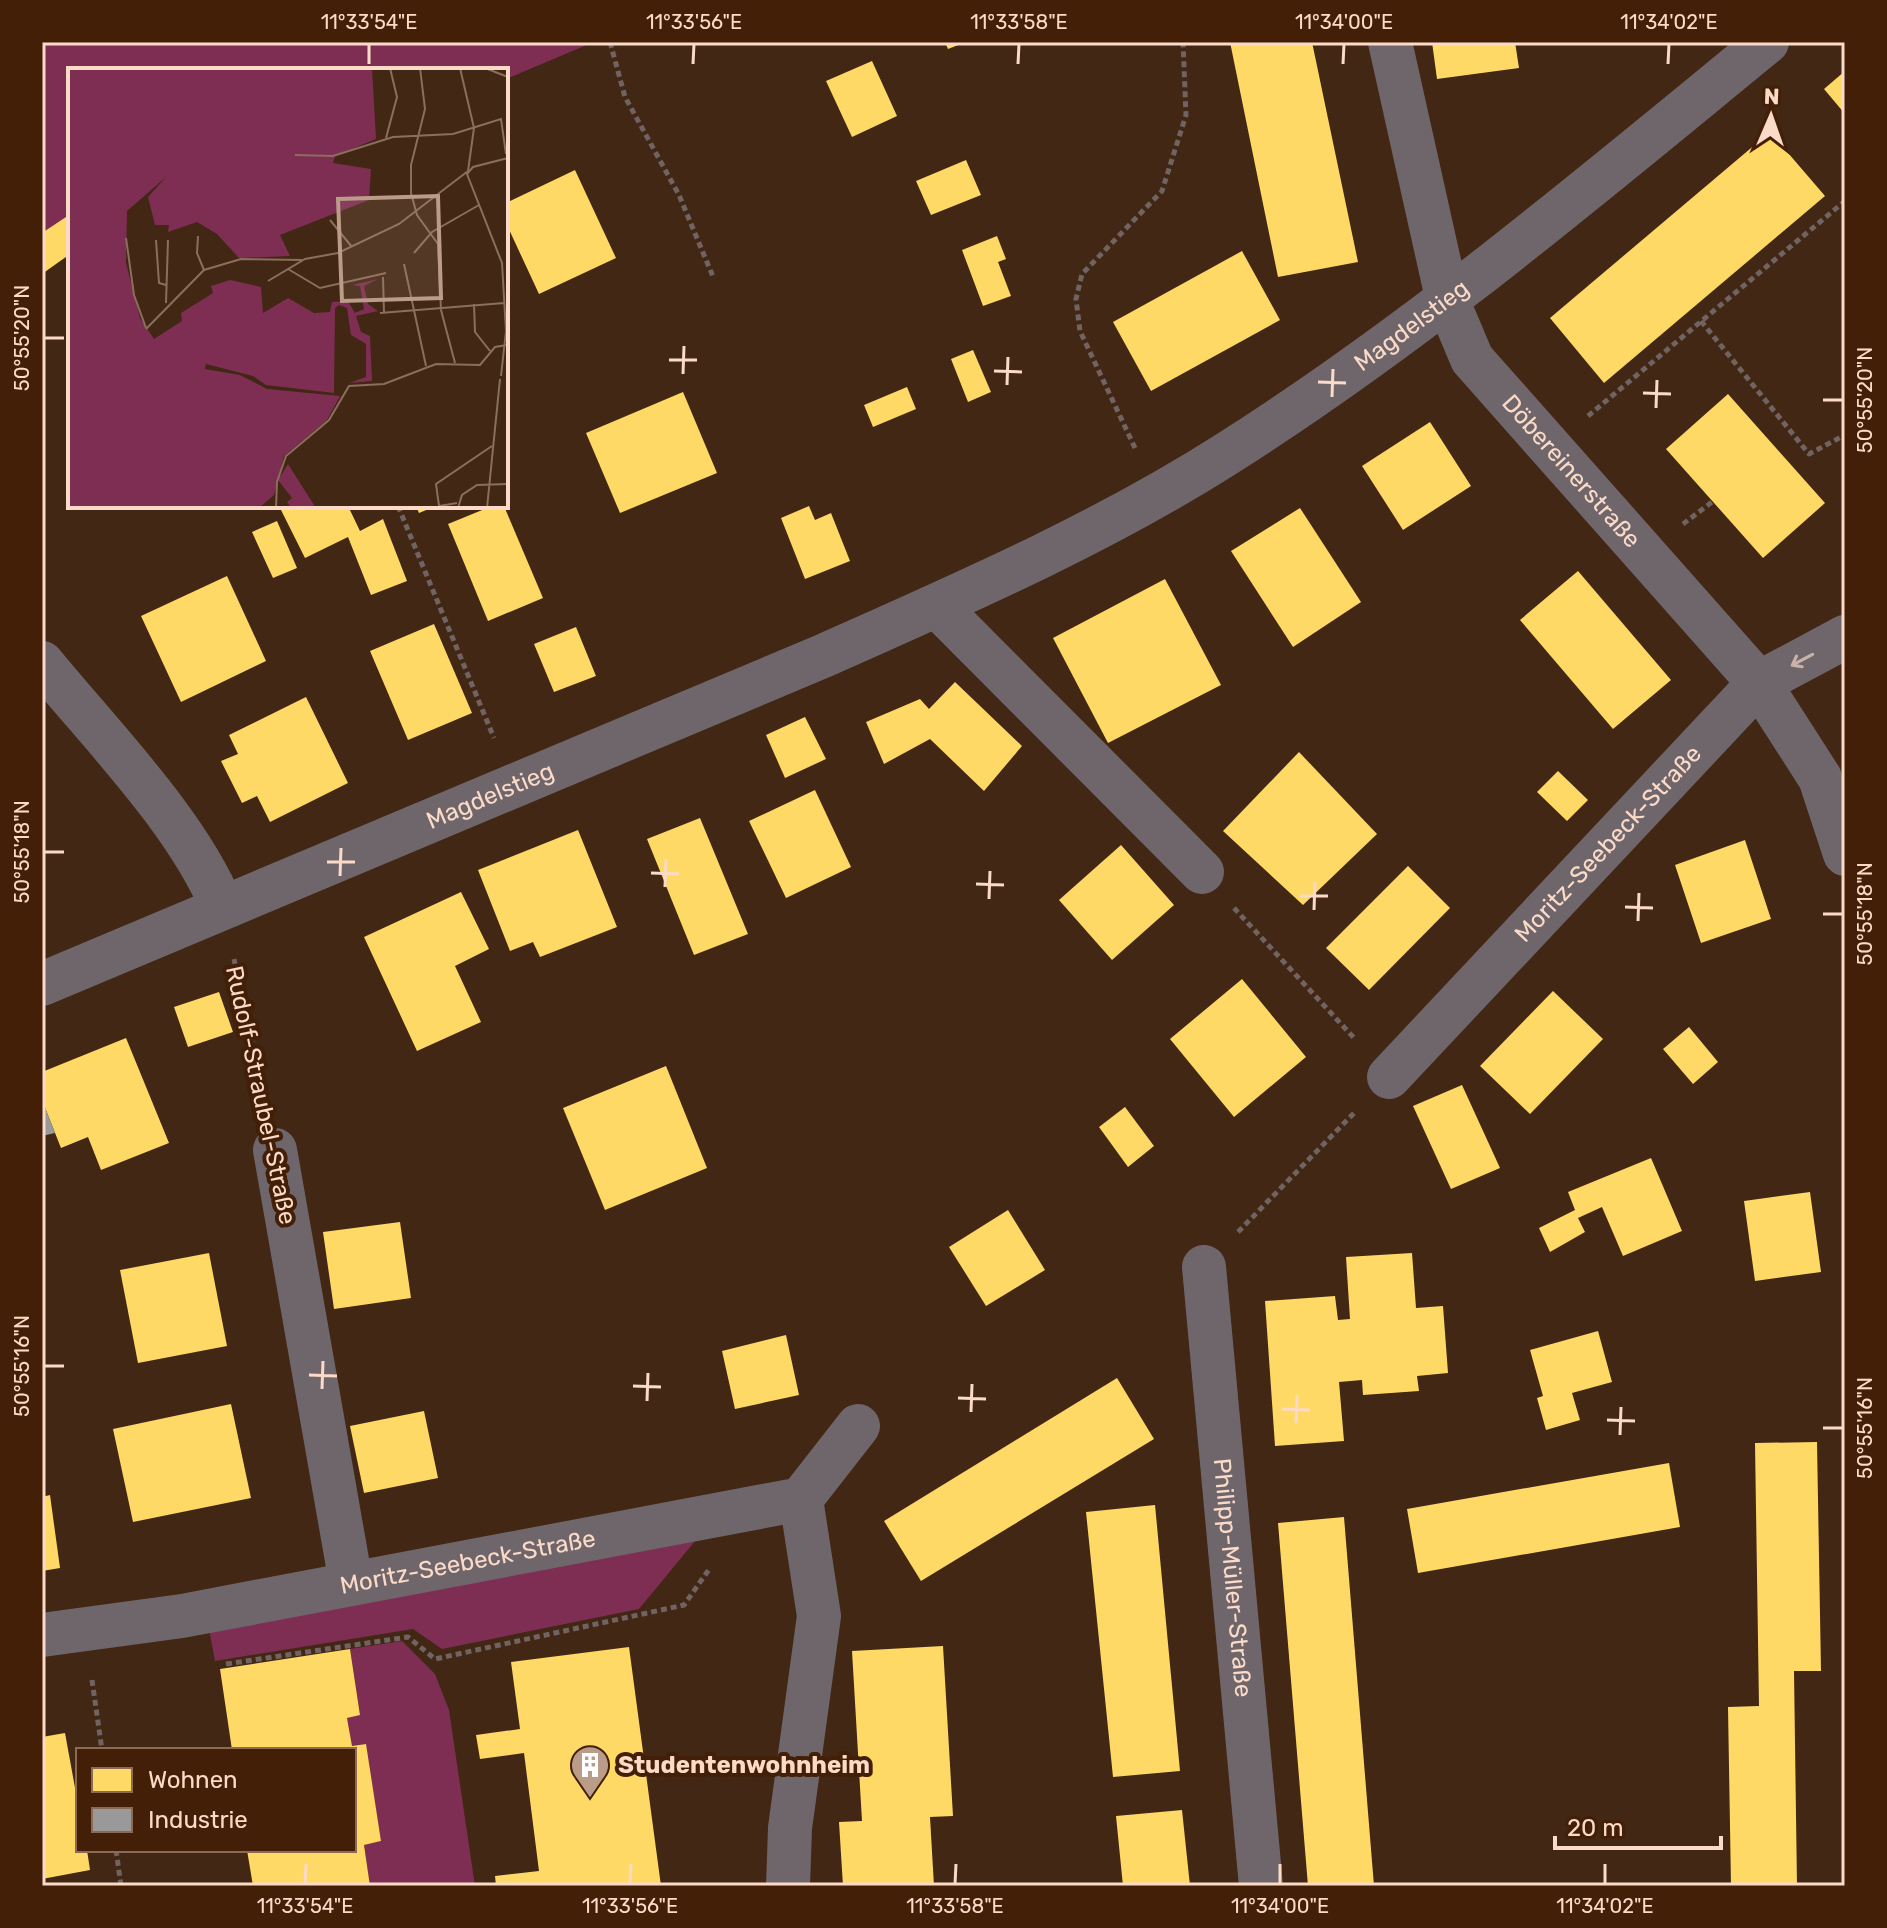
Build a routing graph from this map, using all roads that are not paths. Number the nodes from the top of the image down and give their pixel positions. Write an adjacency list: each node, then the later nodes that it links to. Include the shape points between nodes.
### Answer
1 (1390, 42): 3 (street, Döbereinerstraße)
2 (1767, 42): 3 (street, Magdelstieg)
3 (1448, 302): 4 (street, Magdelstieg, via 1216,461 1128,512); 7 (street, Döbereinerstraße, via 1472,359)
4 (937, 606): 9 (street); 10 (street, Magdelstieg)
5 (1845, 637): 7 (street, Moritz-Seebeck-Straße, one-way to 7)
6 (42, 663): 10 (street, via 185,839)
7 (1759, 683): 8 (street, Döbereinerstraße, via 1820,778); 12 (street, Moritz-Seebeck-Straße)
8 (1845, 854)
9 (1202, 872)
10 (222, 907): 11 (street, Magdelstieg)
11 (42, 984)
12 (1389, 1077)
13 (275, 1150): 17 (street, Rudolf-Straubel-Straße)
14 (1204, 1267): 20 (street, Philipp-Müller-Straße)
15 (858, 1426): 16 (street)
16 (801, 1499): 17 (street, Moritz-Seebeck-Straße); 19 (street, via 819,1616 790,1828)
17 (351, 1583): 18 (street, Moritz-Seebeck-Straße, via 182,1616)
18 (42, 1635)
19 (788, 1886)
20 (1261, 1886)

